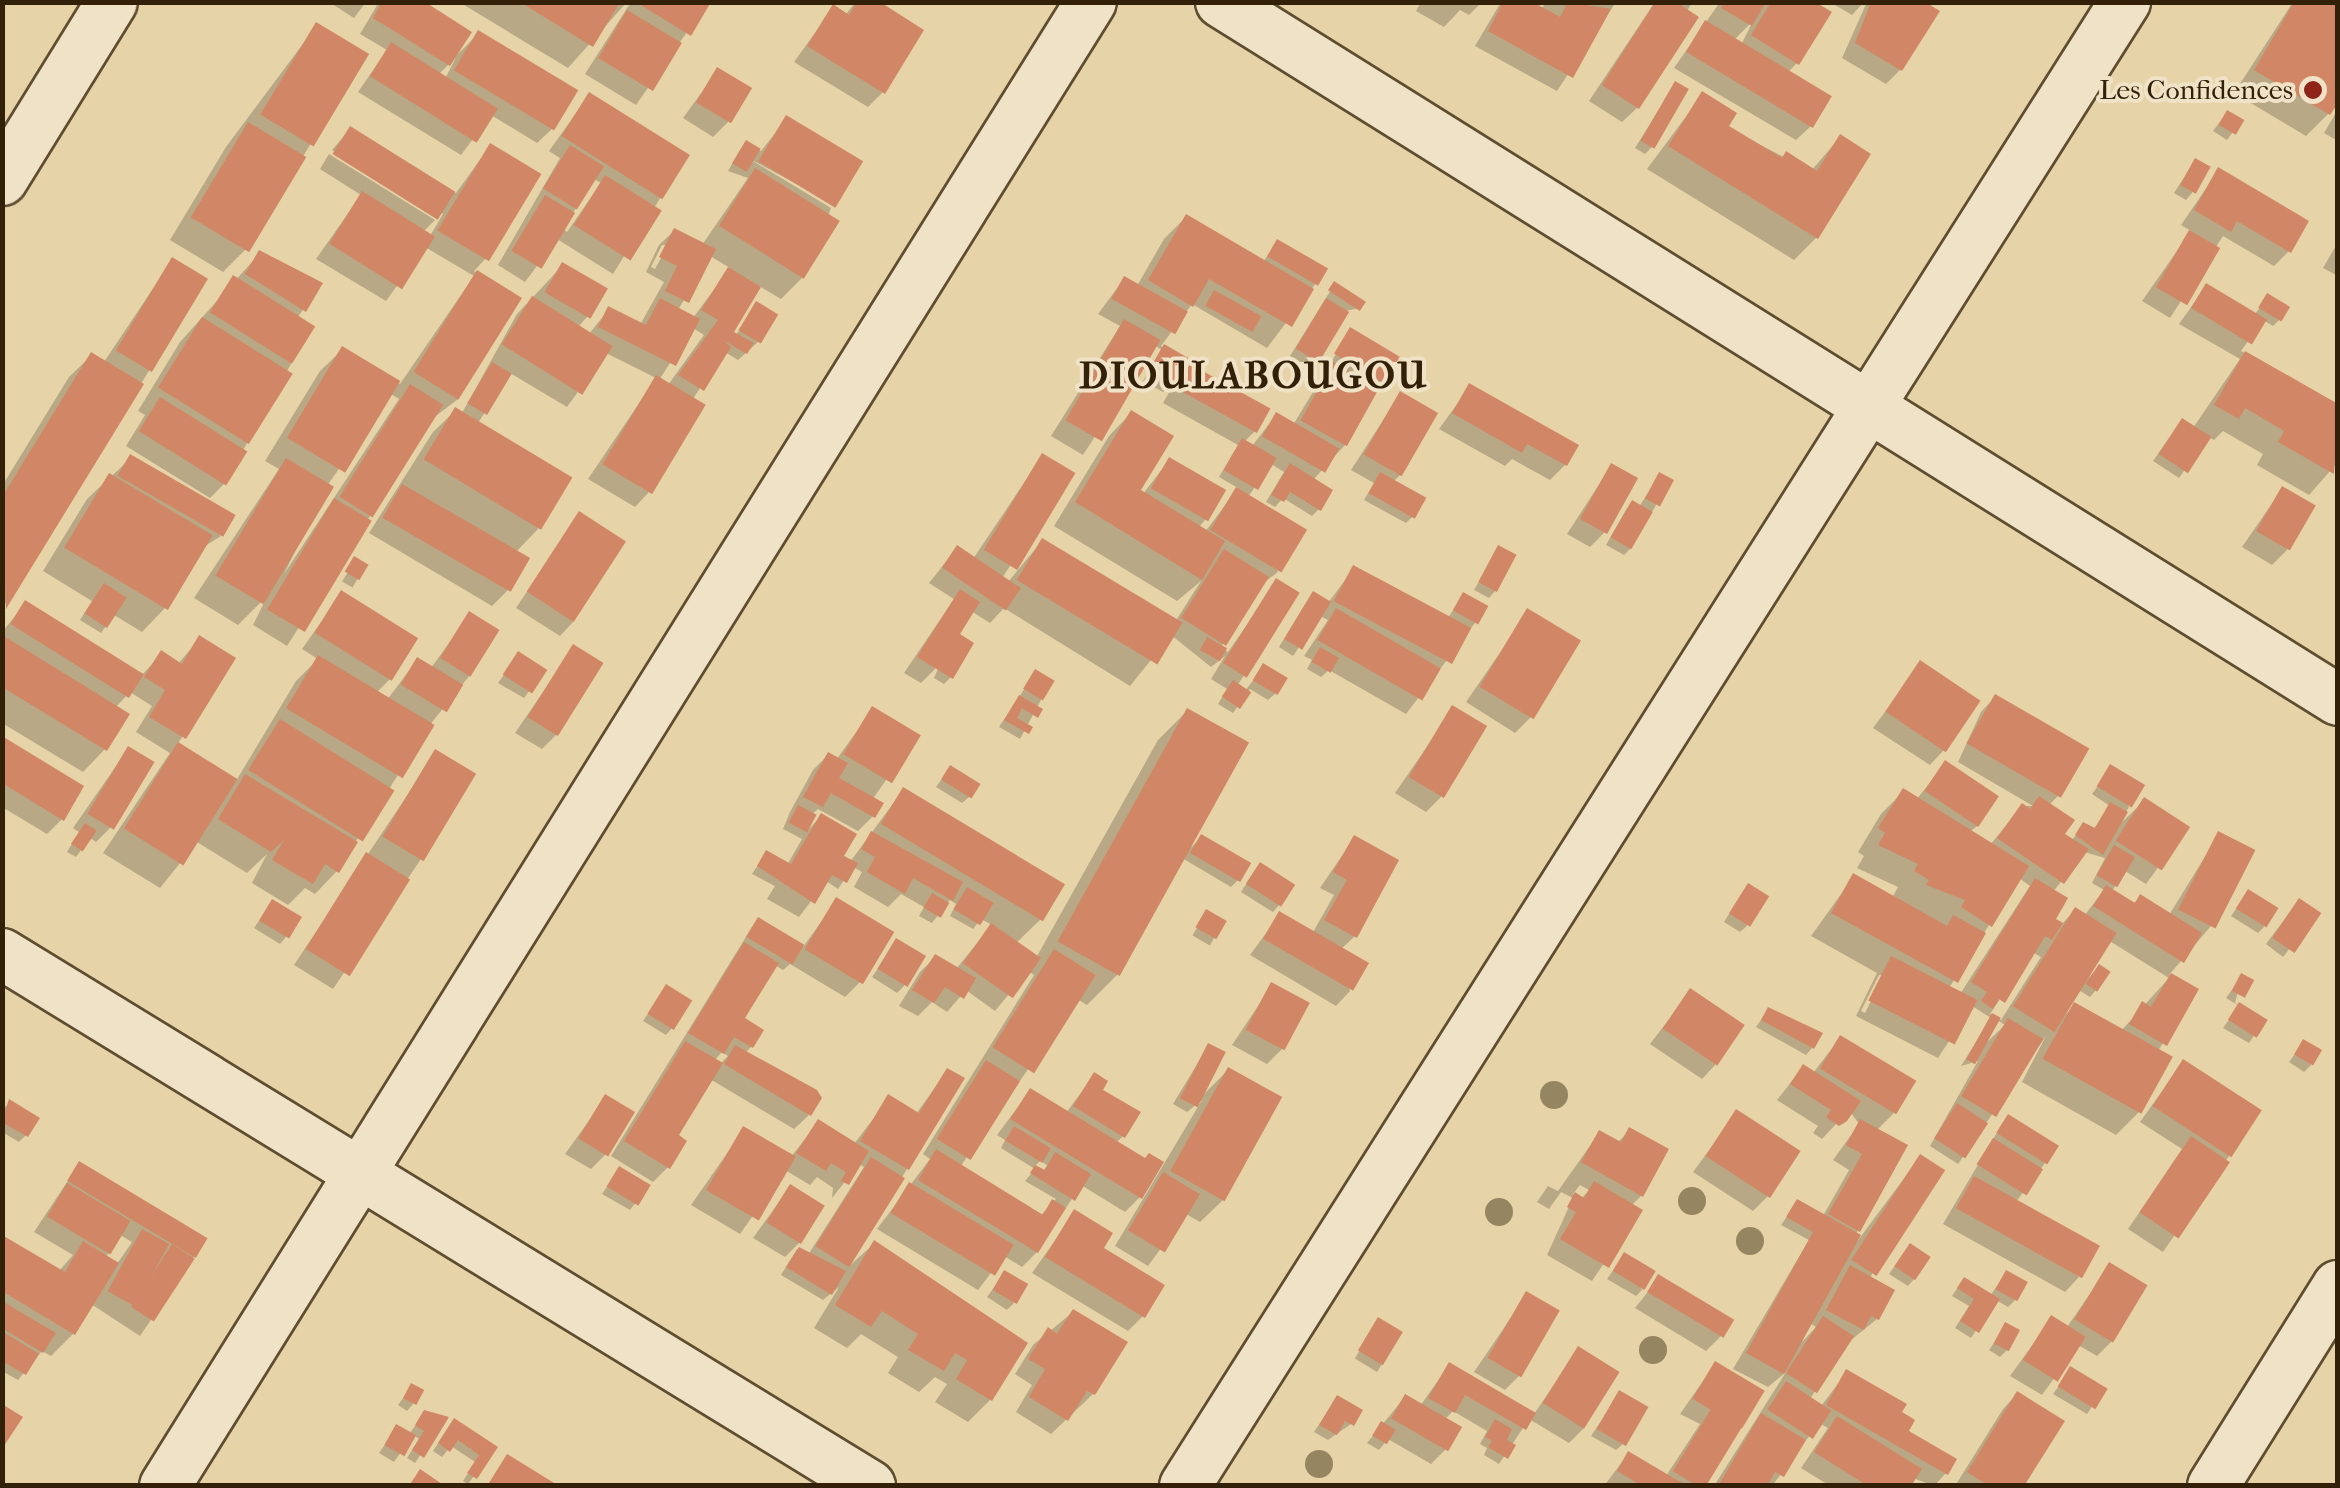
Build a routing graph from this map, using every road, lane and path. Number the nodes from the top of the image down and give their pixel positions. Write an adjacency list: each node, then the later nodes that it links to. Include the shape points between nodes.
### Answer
1 (112, 2): 5 (street)
2 (1091, 2): 9 (street)
3 (1221, 2): 6 (street)
4 (2125, 2): 6 (street)
5 (2, 180)
6 (1872, 410): 7 (street); 13 (street)
7 (2338, 700)
8 (2, 954): 9 (street)
9 (358, 1172): 11 (street); 12 (street)
10 (2338, 1286): 14 (street)
11 (165, 1486)
12 (870, 1486)
13 (1185, 1486)
14 (2213, 1486)

